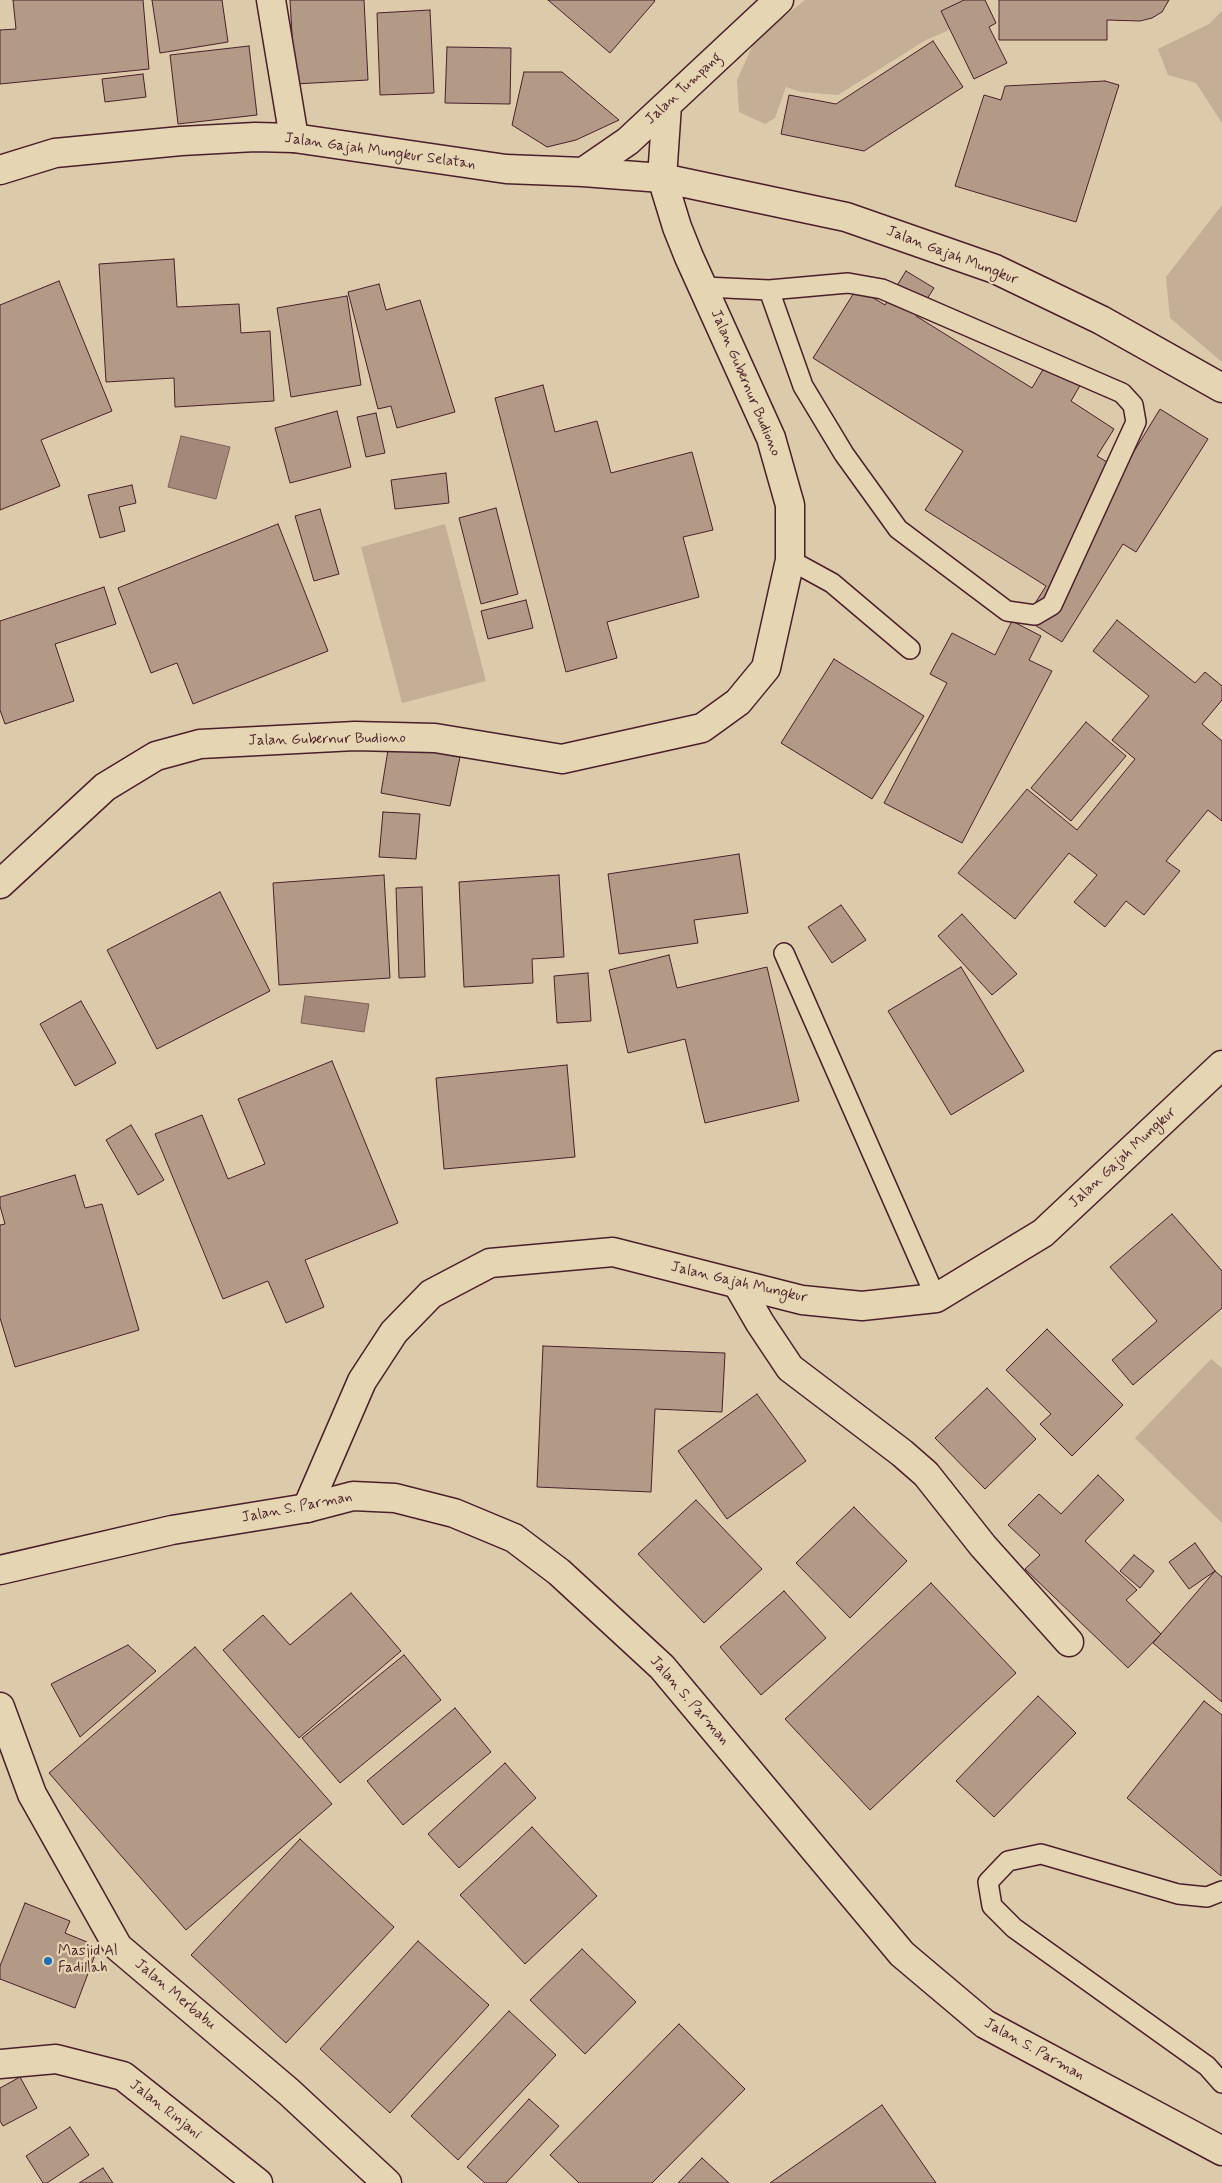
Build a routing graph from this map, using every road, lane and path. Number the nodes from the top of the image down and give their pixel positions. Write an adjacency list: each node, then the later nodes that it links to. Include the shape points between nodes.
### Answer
1 (271, 0): 4 (main road)
2 (779, 0): 3 (main road, Jalan Tumpang)
3 (667, 105): 6 (main road, Jalan Tumpang, via 628,141); 7 (main road)
4 (294, 138): 5 (main road, Jalan Gajah Mungkur Selatan, via 181,141 55,153); 6 (main road, Jalan Gajah Mungkur Selatan, via 506,169)
5 (0, 170)
6 (583, 172): 7 (main road)
7 (662, 178): 8 (main road, Jalan Gubernur Budiono, via 677,227); 10 (main road, Jalan Gajah Mungkur, via 846,217 994,269 1101,320)
8 (705, 287): 9 (lane); 11 (main road, Jalan Gubernur Budiono, via 771,438 790,505)
9 (768, 290): 9 (lane, via 848,283 882,289 1122,393 1133,405 1136,422 1052,605 1035,615 1007,611 898,529 844,454 803,386)
10 (1222, 388)
11 (790, 560): 12 (lane, via 832,583); 13 (main road, Jalan Gubernur Budiono, via 766,668 738,702 702,728 562,759 435,738 356,736 200,744 156,756 105,787)
12 (910, 649)
13 (0, 884)
14 (784, 952): 17 (lane)
15 (1222, 1065): 17 (main road, Jalan Gajah Mungkur, via 1043,1233)
16 (738, 1285): 17 (main road, Jalan Gajah Mungkur, via 802,1300 862,1306); 18 (main road, Jalan Gajah Mungkur, via 613,1252 490,1263 431,1294 394,1332 362,1381); 20 (main road, via 790,1368 926,1474 983,1546)
17 (936, 1298)
18 (307, 1508): 19 (main road, Jalan S. Parman, via 172,1530); 25 (main road, Jalan S. Parman, via 353,1496 395,1498 454,1513 514,1538 559,1572 662,1667 902,1954 985,2024)
19 (0, 1570)
20 (1069, 1642)
21 (0, 1707): 27 (main road, Jalan Merbabu, via 32,1794 118,1947 289,2092)
22 (1222, 1892): 24 (lane, via 1207,1897 1178,1894 1041,1854 1008,1861 988,1882 992,1906 1014,1928 1207,2066)
23 (0, 2064): 26 (main road, Jalan Rinjani, via 56,2059 123,2076)
24 (1222, 2083)
25 (1222, 2151)
26 (258, 2183)
27 (387, 2183)

